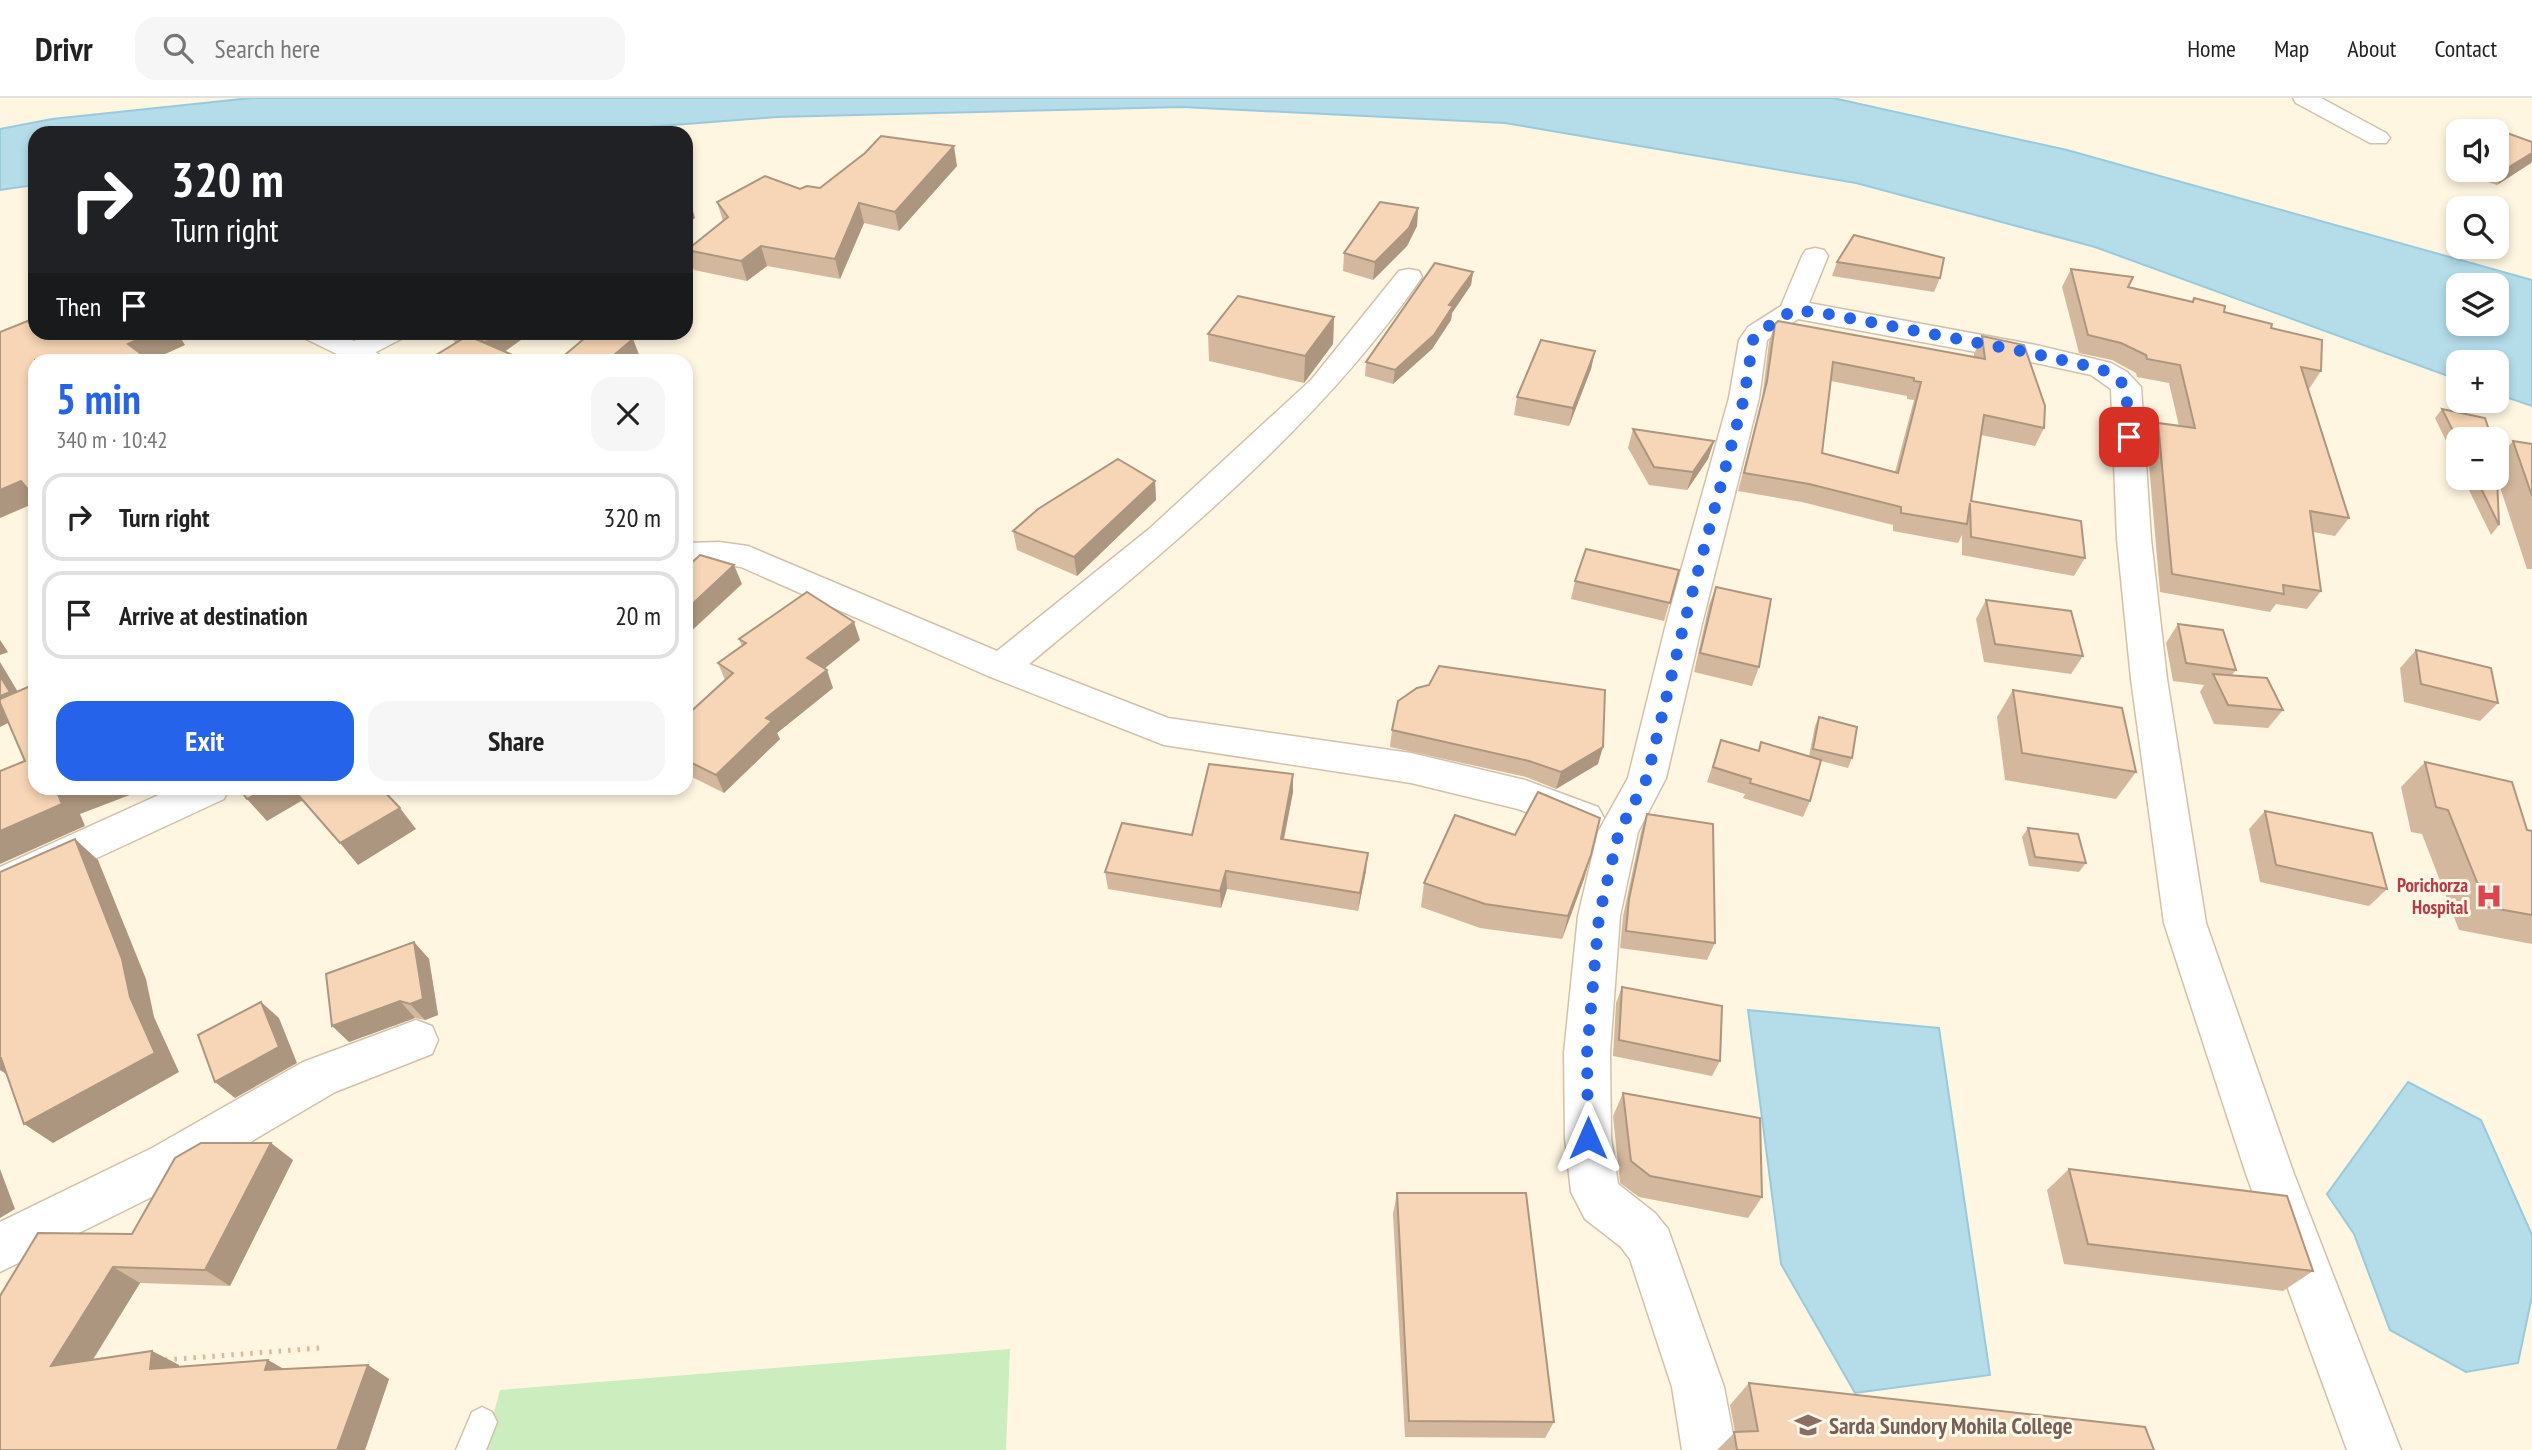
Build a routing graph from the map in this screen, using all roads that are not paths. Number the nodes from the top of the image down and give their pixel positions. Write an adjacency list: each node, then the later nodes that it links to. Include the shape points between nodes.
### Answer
1 (2304, 98): 2 (street)
2 (2378, 138)
3 (1815, 256): 5 (street)
4 (1409, 278): 11 (street, via 1321,386 1161,537)
5 (1793, 310): 13 (street, via 1753,340 1744,398 1647,778); 20 (street, via 2101,369 2126,387 2134,538 2149,679 2185,923 2270,1174)
6 (330, 340): 8 (street)
7 (383, 340): 9 (street)
8 (359, 354)
9 (366, 354)
10 (693, 553): 11 (street, via 748,557)
11 (1001, 667): 13 (street, via 1164,731 1411,768 1525,795)
12 (194, 795): 14 (street)
13 (1619, 832): 19 (street, via 1599,916 1587,1053 1588,1138 1595,1192 1650,1246 1698,1387)
14 (0, 886)
15 (416, 1040): 16 (street, via 319,1077 169,1164)
16 (0, 1248)
17 (482, 1422): 18 (lane)
18 (471, 1450)
19 (1709, 1450)
20 (2374, 1450)

